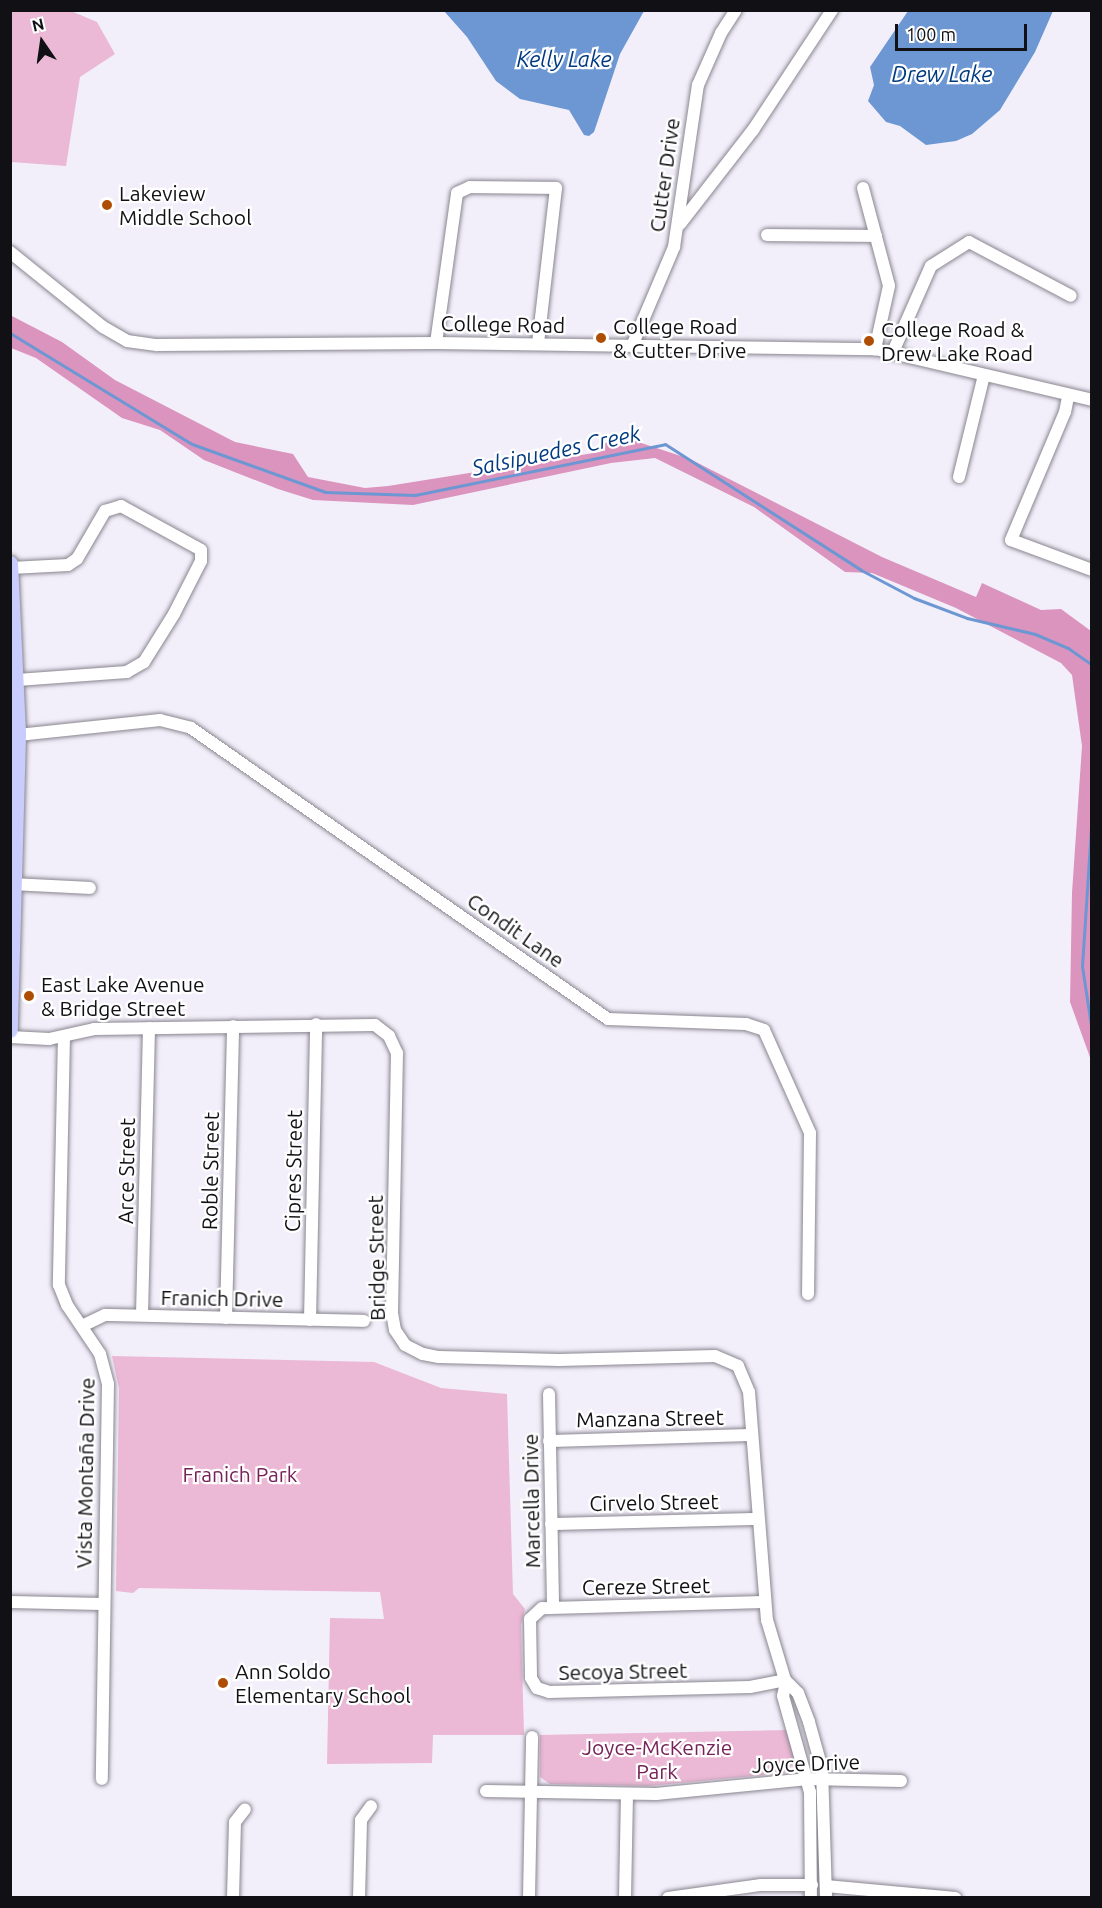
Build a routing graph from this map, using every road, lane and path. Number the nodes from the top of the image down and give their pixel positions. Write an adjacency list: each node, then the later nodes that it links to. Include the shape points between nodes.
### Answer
1 (736, 10): 4 (street, Cutter Drive, via 711,52 696,91 685,151)
2 (832, 10): 4 (street, via 753,130)
3 (863, 188): 6 (street)
4 (679, 225): 11 (street, Cutter Drive, via 668,269)
5 (766, 235): 6 (street)
6 (876, 236): 12 (street, via 889,286)
7 (10, 252): 9 (street, College Road, via 103,327 127,341 176,347)
8 (1071, 296): 13 (street, via 969,242 931,266)
9 (436, 342): 10 (street, College Road); 10 (street, via 457,193 470,187 556,188)
10 (538, 344): 11 (street, College Road)
11 (632, 346): 12 (street, College Road)
12 (875, 349): 13 (street, College Road)
13 (893, 352): 14 (street, College Road)
14 (984, 375): 15 (street, College Road); 17 (street)
15 (1068, 397): 16 (street, College Road); 20 (street, via 1011,540)
16 (1092, 400)
17 (960, 477)
18 (10, 563): 19 (main road)
19 (11, 568): 21 (main road); 21 (street, via 68,565 77,559 105,511 121,506 201,550 201,561 190,583 144,662 127,672)
20 (1092, 570)
21 (17, 680): 22 (main road)
22 (18, 735): 23 (main road); 31 (street, Condit Lane, via 160,720 191,728 608,1018 746,1024 764,1030 810,1133)
23 (13, 884): 24 (street); 28 (main road)
24 (90, 888)
25 (316, 1024): 26 (street, Bridge Street); 34 (street, Cipres Street); 38 (street, Bridge Street, via 375,1025 396,1048 392,1313 395,1330 405,1345 430,1356 482,1359 721,1356 735,1363 746,1377)
26 (233, 1026): 27 (street, Bridge Street); 33 (street, Roble Street)
27 (149, 1028): 29 (street, Bridge Street, via 94,1029); 32 (street, Arce Street)
28 (10, 1030)
29 (64, 1036): 30 (street, Bridge Street); 36 (street, Vista Montaña Drive, via 59,1278 63,1299)
30 (10, 1037)
31 (808, 1293)
32 (142, 1316): 33 (street, Franich Drive); 36 (street, Franich Drive, via 105,1315)
33 (226, 1318): 34 (street, Franich Drive)
34 (310, 1320): 35 (street, Franich Drive)
35 (364, 1321)
36 (82, 1326): 44 (street, Vista Montaña Drive, via 100,1354 108,1378)
37 (549, 1394): 39 (street, Marcella Drive)
38 (752, 1435): 39 (street, Manzana Street); 40 (street, Bridge Street)
39 (549, 1441): 41 (street, Marcella Drive)
40 (757, 1519): 41 (street, Cirvelo Street); 43 (street, Bridge Street)
41 (551, 1524): 45 (street, Marcella Drive)
42 (10, 1602): 44 (street)
43 (763, 1602): 45 (street, Cereze Street); 47 (street, Bridge Street)
44 (102, 1605): 49 (street, Vista Montaña Drive)
45 (553, 1607): 46 (street, Cereze Street, via 539,1609)
46 (531, 1616): 47 (street, Secoya Street, via 531,1675 535,1686 544,1691 742,1687)
47 (786, 1681): 50 (street, Bridge Street, via 783,1696); 51 (street, Bridge Street, via 798,1693)
48 (532, 1737): 54 (street)
49 (102, 1779)
50 (808, 1779): 51 (street, Joyce Drive); 55 (street, Joyce Drive); 58 (street, Bridge Street)
51 (824, 1779): 52 (street, Joyce Drive); 59 (street, Bridge Street)
52 (901, 1781)
53 (486, 1791): 54 (street, Joyce Drive)
54 (532, 1791): 55 (street, Joyce Drive); 62 (street)
55 (627, 1794): 63 (street)
56 (371, 1806): 61 (street, via 360,1820)
57 (245, 1809): 60 (street, via 235,1822)
58 (812, 1891): 64 (street, via 761,1885)
59 (826, 1892): 65 (street)
60 (233, 1898)
61 (359, 1898)
62 (529, 1898)
63 (625, 1898)
64 (668, 1898)
65 (955, 1898)

